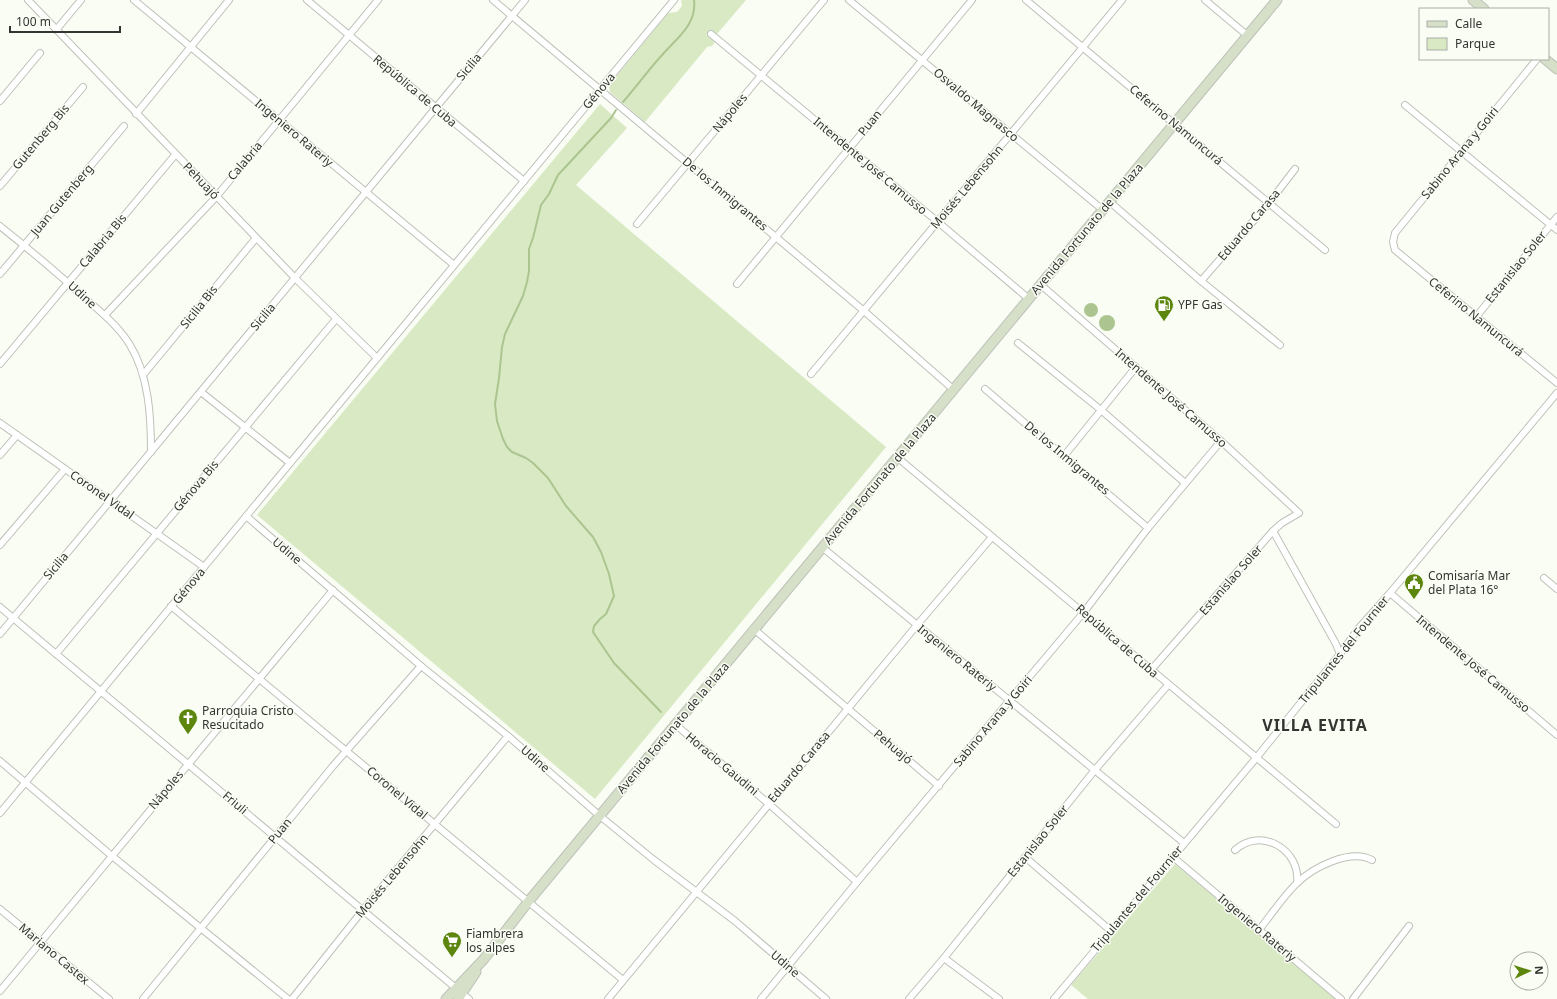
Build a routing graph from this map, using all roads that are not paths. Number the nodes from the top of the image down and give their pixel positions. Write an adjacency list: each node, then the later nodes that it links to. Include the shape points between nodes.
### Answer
1 (28, 0): 21 (street, Pehuajó)
2 (81, 0): 21 (street)
3 (134, 0): 25 (street, Ingeniero Rateriy)
4 (229, 0): 25 (street)
5 (307, 0): 23 (street, República de Cuba)
6 (378, 0): 23 (street, Calabria)
7 (493, 0): 20 (street, De los Inmigrantes)
8 (525, 0): 20 (street, Sicilia)
9 (664, 0): 18 (street)
10 (824, 0): 32 (street, Nápoles)
11 (849, 0): 28 (street, Osvaldo Magnasco)
12 (972, 0): 28 (street, Puan)
13 (1026, 0): 26 (street, Ceferino Namuncurá)
14 (1122, 0): 26 (street, Moisés Lebensohn)
15 (1205, 0): 24 (street)
16 (1278, 0): 24 (main road, Avenida Fortunato de la Plaza)
17 (1473, 0): 19 (main road)
18 (672, 2): 34 (street, Génova)
19 (1483, 8)
20 (512, 16): 34 (street, De los Inmigrantes); 37 (street, Sicilia)
21 (56, 30): 38 (street, Pehuajó)
22 (711, 34): 32 (street, Intendente José Camusso)
23 (349, 35): 37 (street, República de Cuba); 39 (street, Calabria)
24 (1248, 36): 40 (main road, Avenida Fortunato de la Plaza)
25 (190, 47): 38 (street); 39 (street, Ingeniero Rateriy)
26 (1083, 47): 40 (street, Ceferino Namuncurá); 42 (street, Moisés Lebensohn)
27 (40, 53): 35 (street)
28 (922, 60): 42 (street, Osvaldo Magnasco); 43 (street, Puan)
29 (1536, 60): 44 (street, Sabino Arana y Goiri)
30 (1545, 60): 31 (main road)
31 (1557, 69)
32 (761, 76): 43 (street, Intendente José Camusso); 46 (street, Nápoles)
33 (83, 87): 49 (street, Gutenberg Bis)
34 (600, 89): 46 (street, De los Inmigrantes); 48 (street, Génova)
35 (0, 101)
36 (1406, 105): 44 (street)
37 (436, 108): 48 (street, República de Cuba); 50 (street, Sicilia)
38 (136, 114): 45 (street, Pehuajó)
39 (279, 120): 50 (street, Ingeniero Rateriy); 51 (street, Calabria)
40 (1175, 123): 52 (main road, Avenida Fortunato de la Plaza); 53 (street, Ceferino Namuncurá)
41 (124, 126): 63 (street, Juan Gutenberg)
42 (1011, 134): 54 (street, Osvaldo Magnasco); 56 (street, Moisés Lebensohn)
43 (849, 148): 56 (street, Intendente José Camusso); 61 (street, Puan)
44 (1462, 151): 58 (street); 65 (street, Sabino Arana y Goiri, via 1395,232 1392,242)
45 (175, 155): 51 (street, Pehuajó); 70 (street, Calabria Bis)
46 (688, 164): 57 (street, Nápoles); 61 (street, De los Inmigrantes)
47 (1295, 169): 53 (street, Eduardo Carasa)
48 (524, 181): 66 (street, Génova)
49 (0, 186)
50 (366, 192): 66 (street, Ingeniero Rateriy); 68 (street, Sicilia)
51 (216, 197): 62 (street, Pehuajó); 75 (street, Calabria)
52 (1110, 202): 54 (main road, Avenida Fortunato de la Plaza); 69 (street)
53 (1269, 204): 64 (street, Ceferino Namuncurá); 69 (street, Eduardo Carasa)
54 (1103, 210): 72 (main road, Avenida Fortunato de la Plaza)
55 (1557, 217): 58 (street, Estanislao Soler)
56 (938, 222): 73 (street, Intendente José Camusso); 74 (street, Moisés Lebensohn)
57 (636, 224)
58 (1551, 225): 60 (street); 76 (street, Estanislao Soler)
59 (0, 226): 63 (street, Udine)
60 (1557, 230)
61 (776, 237): 71 (street, Puan); 74 (street, De los Inmigrantes)
62 (256, 238): 68 (street, Pehuajó); 84 (street, Sicilia Bis)
63 (23, 245): 67 (street, Juan Gutenberg); 70 (street, Udine)
64 (1325, 250)
65 (1395, 250): 76 (street, Ceferino Namuncurá)
66 (454, 266): 80 (street, Génova)
67 (0, 274)
68 (295, 278): 77 (street, Pehuajó); 88 (street, Sicilia)
69 (1201, 281): 79 (street)
70 (68, 283): 75 (street, Udine); 81 (street, Calabria Bis)
71 (738, 284)
72 (1041, 285): 73 (main road, Avenida Fortunato de la Plaza); 82 (street, Intendente José Camusso)
73 (1029, 299): 87 (main road, Avenida Fortunato de la Plaza)
74 (864, 310): 83 (street, Moisés Lebensohn); 87 (street, De los Inmigrantes)
75 (105, 315): 84 (street, Udine, via 131,346)
76 (1476, 317): 85 (street, Ceferino Namuncurá)
77 (336, 319): 80 (street, Pehuajó); 92 (street, Génova Bis)
78 (1018, 343): 90 (street)
79 (1280, 346)
80 (377, 358): 99 (street, Génova)
81 (0, 364)
82 (1136, 367): 90 (street); 94 (street, Intendente José Camusso)
83 (811, 374)
84 (143, 375): 95 (street, Udine, via 150,417)
85 (1557, 383)
86 (985, 389): 97 (street, De los Inmigrantes)
87 (954, 390): 98 (main road, Avenida Fortunato de la Plaza)
88 (201, 392): 92 (street); 95 (street, Sicilia)
89 (1557, 393): 115 (street, Tripulantes del Fournier)
90 (1101, 410): 97 (street); 101 (street)
91 (0, 423): 93 (street, Coronel Vidal)
92 (246, 427): 99 (street); 107 (street, Génova Bis)
93 (17, 435): 96 (street); 100 (street, Coronel Vidal)
94 (1221, 442): 101 (street, Sabino Arana y Goiri); 103 (street, Intendente José Camusso)
95 (151, 452): 102 (street, Sicilia)
96 (0, 455)
97 (1064, 456): 105 (street, De los Inmigrantes)
98 (898, 458): 108 (street, República de Cuba); 110 (main road, Avenida Fortunato de la Plaza)
99 (290, 463): 104 (street, Génova)
100 (65, 469): 102 (street, Coronel Vidal); 109 (street)
101 (1185, 483): 105 (street, Sabino Arana y Goiri)
102 (110, 501): 107 (street, Coronel Vidal); 119 (street, Sicilia)
103 (1299, 513): 106 (street, Estanislao Soler)
104 (246, 516): 111 (street, Génova); 114 (street, Udine)
105 (1148, 528): 118 (street, Sabino Arana y Goiri)
106 (1273, 531): 124 (street); 126 (street, Estanislao Soler)
107 (157, 533): 111 (street, Coronel Vidal); 123 (street, Génova Bis)
108 (992, 536): 118 (street, República de Cuba); 120 (street, Eduardo Carasa)
109 (0, 545)
110 (823, 548): 120 (street, Ingeniero Rateriy); 121 (main road, Avenida Fortunato de la Plaza)
111 (204, 567): 116 (street, Génova)
112 (1544, 578): 113 (street)
113 (1557, 589)
114 (333, 590): 125 (street, Udine); 127 (street, Nápoles)
115 (1390, 593): 124 (street, Tripulantes del Fournier); 134 (street, Intendente José Camusso)
116 (171, 606): 127 (street, Coronel Vidal); 129 (street, Génova)
117 (0, 607): 119 (street, Friuli)
118 (1084, 612): 126 (street, República de Cuba); 130 (street, Sabino Arana y Goiri)
119 (13, 618): 122 (street, Sicilia); 123 (street, Friuli)
120 (917, 625): 130 (street, Ingeniero Rateriy); 131 (street, Eduardo Carasa)
121 (755, 630): 131 (street, Pehuajó); 132 (main road, Avenida Fortunato de la Plaza)
122 (0, 634)
123 (56, 654): 129 (street, Friuli)
124 (1340, 654): 136 (street, Tripulantes del Fournier)
125 (421, 666): 133 (street, Udine); 135 (street, Puan)
126 (1151, 670): 128 (street, República de Cuba)
127 (259, 679): 135 (street, Coronel Vidal); 138 (street, Nápoles)
128 (1168, 685): 136 (street, República de Cuba); 139 (street, Estanislao Soler)
129 (101, 691): 138 (street, Friuli); 140 (street, Génova)
130 (1010, 701): 139 (street, Ingeniero Rateriy); 141 (street, Sabino Arana y Goiri)
131 (847, 708): 141 (street, Pehuajó); 142 (street, Eduardo Carasa)
132 (676, 725): 142 (street, Horacio Gaudini); 144 (main road, Avenida Fortunato de la Plaza)
133 (508, 736): 144 (street, Udine); 145 (street, Moisés Lebensohn)
134 (1557, 736)
135 (346, 751): 145 (street, Coronel Vidal); 147 (street, Puan)
136 (1257, 757): 146 (street, República de Cuba); 148 (street, Tripulantes del Fournier)
137 (0, 762): 140 (street)
138 (188, 764): 147 (street, Friuli); 150 (street, Nápoles)
139 (1094, 771): 148 (street, Ingeniero Rateriy); 151 (street, Estanislao Soler)
140 (25, 782): 143 (street, Génova); 150 (street)
141 (939, 786): 154 (street, Sabino Arana y Goiri)
142 (769, 804): 154 (street, Horacio Gaudini); 156 (street, Eduardo Carasa)
143 (0, 813)
144 (600, 816): 156 (street, Udine); 157 (main road, Avenida Fortunato de la Plaza)
145 (435, 824): 157 (street, Coronel Vidal); 159 (street, Moisés Lebensohn)
146 (1336, 824)
147 (275, 837): 159 (street, Friuli); 161 (street, Puan)
148 (1184, 843): 152 (street, Tripulantes del Fournier)
149 (1235, 850): 155 (street, via 1242,844 1254,840 1268,841 1282,848 1296,869)
150 (112, 856): 161 (street); 164 (street, Nápoles)
151 (1025, 857): 163 (street); 165 (street, Estanislao Soler)
152 (1173, 857): 162 (street, Ingeniero Rateriy); 163 (street, Tripulantes del Fournier)
153 (1372, 860): 155 (street, via 1360,857 1333,861 1321,866)
154 (857, 882): 166 (street, Sabino Arana y Goiri)
155 (1297, 884): 162 (street)
156 (696, 892): 166 (street, Udine, via 735,921); 167 (street, Eduardo Carasa)
157 (528, 902): 167 (street, Coronel Vidal); 169 (main road, Avenida Fortunato de la Plaza, via 484,959)
158 (0, 909): 164 (street, Mariano Castex)
159 (363, 910): 169 (street, Friuli); 173 (street, Moisés Lebensohn)
160 (1410, 926): 182 (street)
161 (200, 928): 171 (street, Puan); 172 (street)
162 (1258, 930): 181 (street, Ingeniero Rateriy)
163 (1111, 931): 180 (street, Tripulantes del Fournier)
164 (41, 942): 168 (street, Nápoles); 170 (street, Mariano Castex)
165 (944, 958): 178 (street, Estanislao Soler); 179 (street)
166 (788, 967): 176 (street, Sabino Arana y Goiri); 177 (street, Udine)
167 (623, 980): 175 (street, Eduardo Carasa)
168 (0, 991)
169 (461, 995): 174 (main road, Avenida Fortunato de la Plaza)
170 (109, 999)
171 (142, 999)
172 (288, 999)
173 (292, 999)
174 (446, 999)
175 (608, 999)
176 (761, 999)
177 (826, 999)
178 (909, 999)
179 (999, 999)
180 (1054, 999)
181 (1341, 999)
182 (1353, 999)

